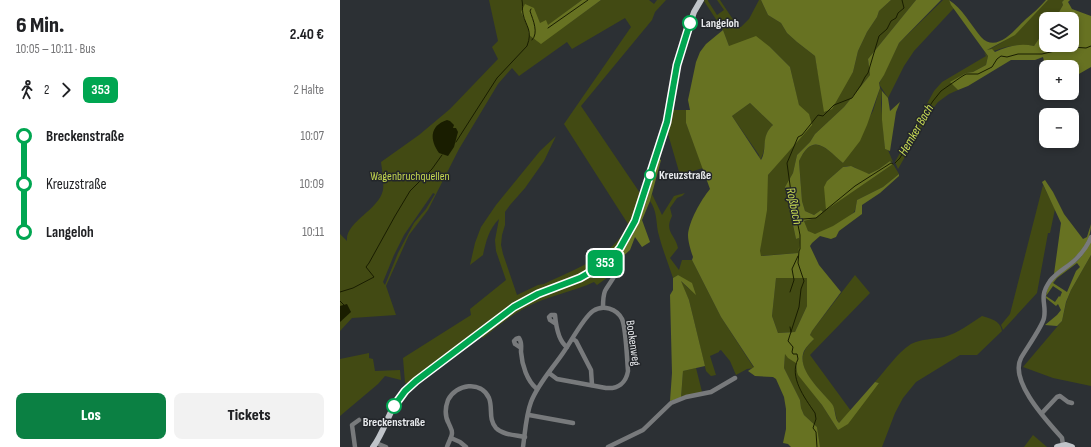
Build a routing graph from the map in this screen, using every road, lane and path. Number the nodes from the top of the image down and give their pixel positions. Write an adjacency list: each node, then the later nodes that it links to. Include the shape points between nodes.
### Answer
1 (701, 0): 3 (main road, via 694,12 680,53 667,122 638,212 627,237)
2 (1091, 237): 14 (street, via 1076,259 1055,275 1048,284 1043,298 1044,319 1020,360 1018,368 1024,388)
3 (615, 254): 4 (street, via 618,266 615,277 604,294); 21 (main road, via 589,273 514,307 416,381 398,401)
4 (603, 307): 6 (street, via 590,313); 11 (street, Bookenweg, via 615,312 622,322 628,371 624,381 616,387)
5 (556, 324): 7 (street, via 562,342)
6 (573, 339): 7 (street); 11 (street, via 591,370)
7 (567, 347): 9 (street)
8 (521, 348): 12 (street, via 522,361 529,381)
9 (549, 373): 11 (street, Bookenweg, via 557,379); 12 (street)
10 (735, 378): 27 (street, via 711,392 671,403 643,430)
11 (592, 385)
12 (537, 389): 15 (street)
13 (1072, 403): 14 (street, via 1060,396)
14 (1042, 413): 20 (street, via 1062,438)
15 (528, 414): 17 (street); 18 (street)
16 (358, 420): 22 (street, via 352,425)
17 (573, 423)
18 (524, 437): 19 (street, via 507,434 497,428 492,420 488,395 480,388 469,386 457,390 448,400 446,411 452,431); 26 (street)
19 (451, 438): 24 (street); 25 (street)
20 (1063, 444): 28 (main road); 29 (main road)
21 (374, 445): 23 (street)
22 (355, 447)
23 (386, 447)
24 (447, 447)
25 (466, 447)
26 (523, 447)
27 (608, 447)
28 (1057, 447)
29 (1072, 447)

